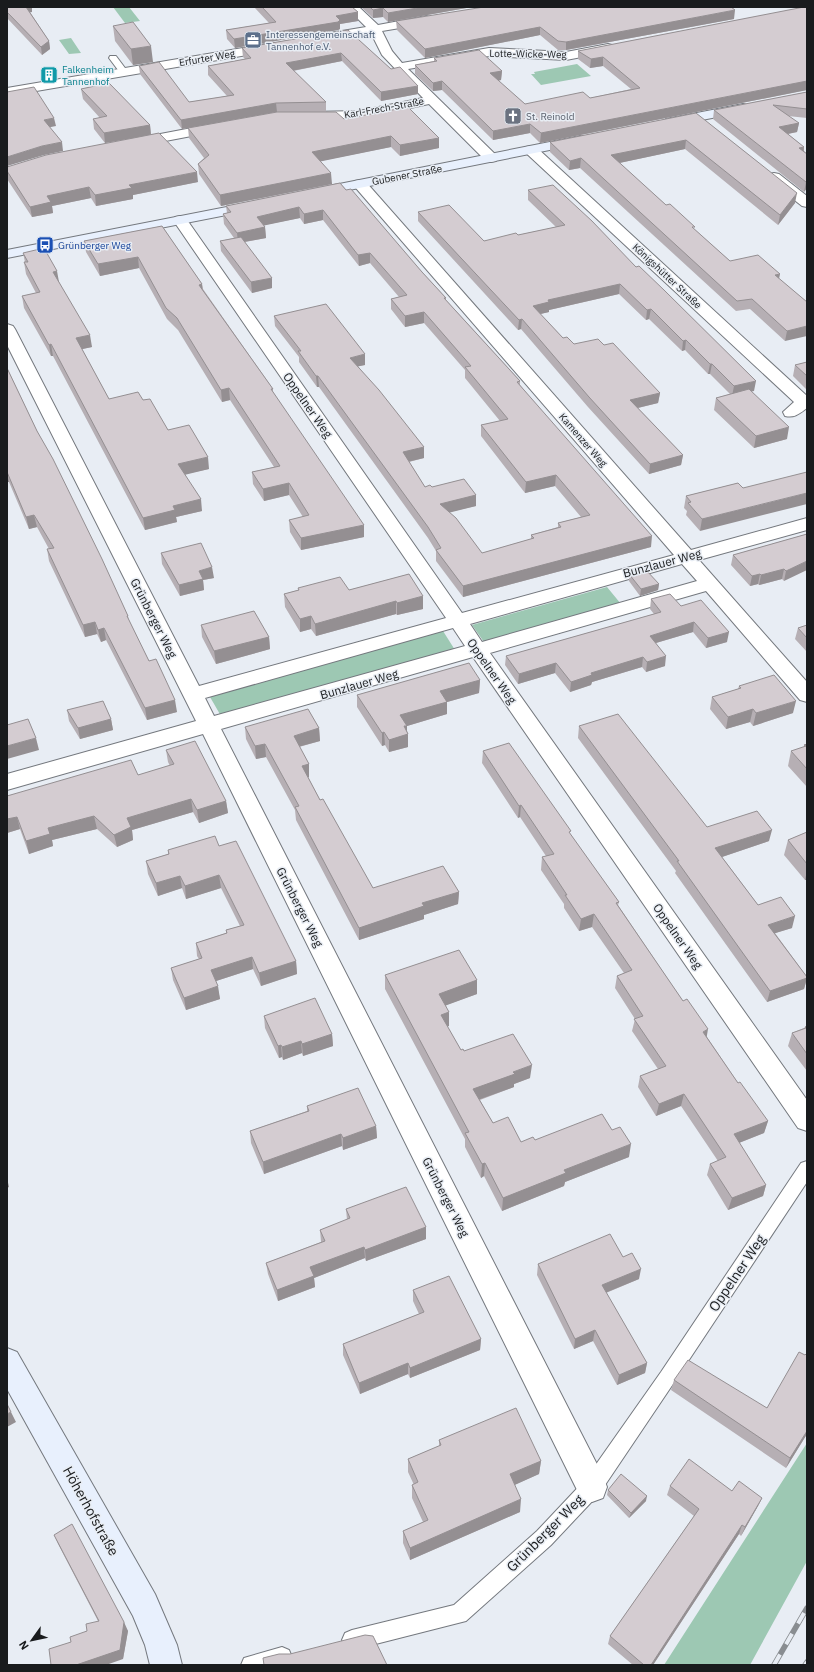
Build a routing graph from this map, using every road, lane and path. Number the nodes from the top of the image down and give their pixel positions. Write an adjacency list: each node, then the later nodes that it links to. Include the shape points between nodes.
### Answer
1 (352, 7): 3 (street)
2 (437, 18): 3 (street)
3 (375, 29): 4 (street); 8 (street, via 386,52)
4 (313, 40)
5 (282, 45): 9 (street, Erfurter Weg)
6 (620, 46): 8 (street, Lotte-Wicke-Weg, via 566,56 489,52)
7 (113, 58): 9 (lane)
8 (399, 67): 11 (street, via 416,80)
9 (124, 72): 10 (street, Erfurter Weg)
10 (7, 92)
11 (432, 100): 13 (street, Karl-Frech-Straße, via 358,115); 21 (street)
12 (753, 106): 14 (street)
13 (298, 116)
14 (699, 117): 15 (street); 17 (street)
15 (661, 124)
16 (228, 125): 19 (street)
17 (711, 126)
18 (592, 138): 20 (street, Gubener Straße)
19 (124, 145)
20 (531, 150): 21 (street, Gubener Straße); 30 (street, Königshütter Straße)
21 (491, 158): 23 (street, Gubener Straße)
22 (765, 170): 26 (street)
23 (360, 184): 24 (street, Gubener Straße); 33 (street, Kamenzer Weg)
24 (305, 195)
25 (274, 202): 27 (street)
26 (807, 204)
27 (180, 220): 28 (street); 35 (street, Oppelner Weg)
28 (7, 254)
29 (7, 329): 37 (street, Grünberger Weg)
30 (805, 402): 31 (street, Königshütter Straße)
31 (791, 412)
32 (807, 524): 33 (street, Bunzlauer Weg)
33 (686, 557): 34 (street, Kamenzer Weg); 35 (street, Bunzlauer Weg)
34 (710, 584): 36 (street, Bunzlauer Weg); 38 (street, Kamenzer Weg)
35 (457, 620): 36 (street, Oppelner Weg); 37 (street, Bunzlauer Weg)
36 (478, 650): 39 (street, Bunzlauer Weg); 41 (street, Oppelner Weg)
37 (193, 694): 39 (street, Grünberger Weg)
38 (807, 695)
39 (209, 726): 40 (street, Bunzlauer Weg); 45 (street, Grünberger Weg)
40 (7, 782)
41 (807, 1120)
42 (807, 1168): 44 (lane, Oppelner Weg)
43 (7, 1361): 48 (street, Höherhofstraße, via 144,1605 161,1645)
44 (667, 1378): 45 (lane, Grünberger Weg)
45 (592, 1487): 46 (lane, Grünberger Weg, via 544,1538 458,1614)
46 (336, 1644)
47 (297, 1654): 49 (lane)
48 (166, 1665)
49 (251, 1665)

